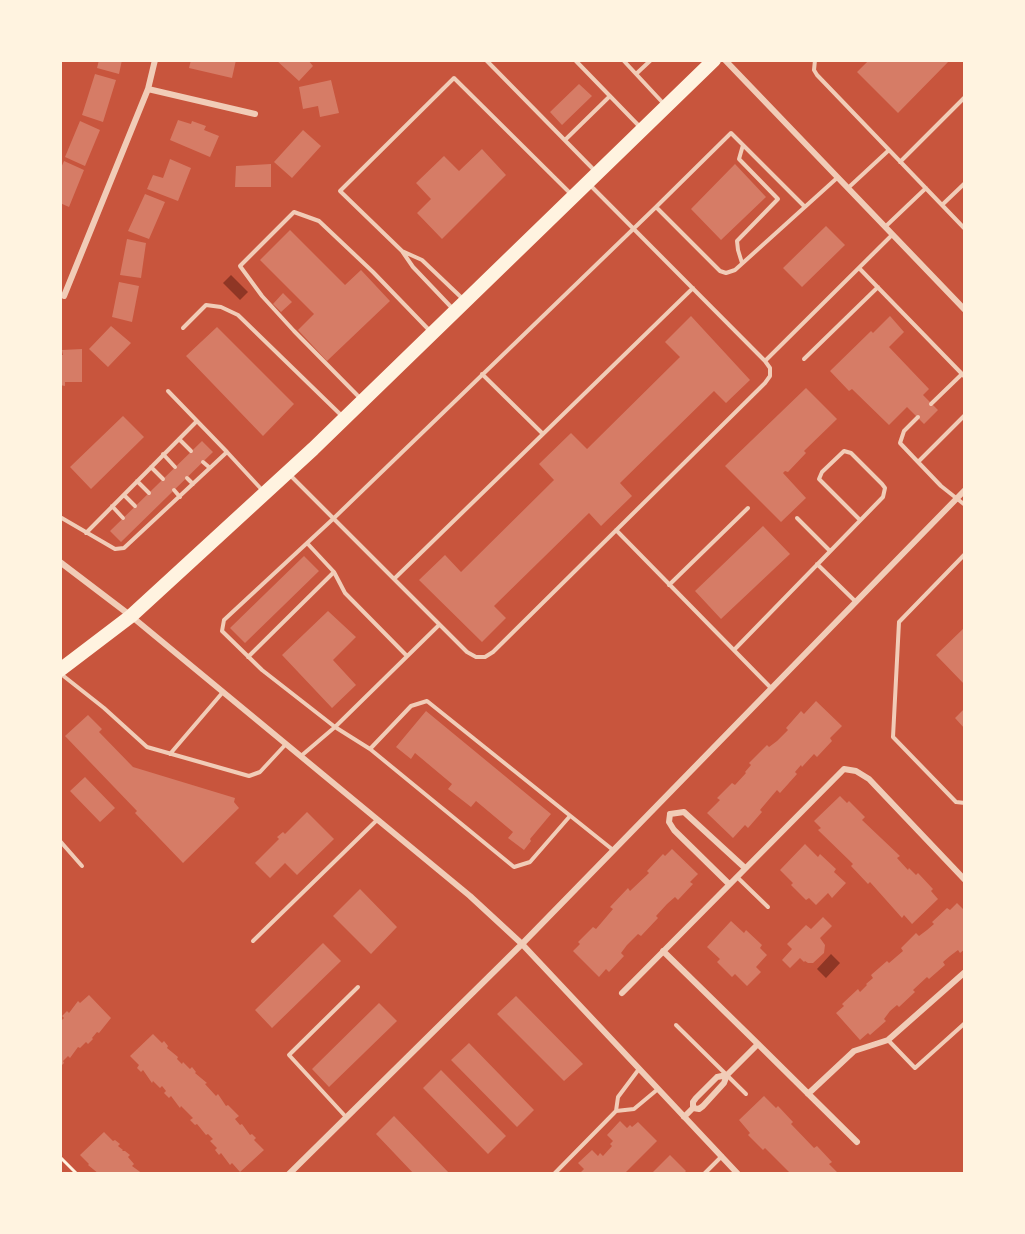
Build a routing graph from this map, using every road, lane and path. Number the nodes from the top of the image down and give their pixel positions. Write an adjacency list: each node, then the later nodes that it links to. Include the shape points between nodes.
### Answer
1 (155, 60): 10 (street)
2 (486, 60): 16 (lane)
3 (575, 60): 11 (lane)
4 (623, 60): 9 (lane)
5 (651, 60): 9 (lane)
6 (714, 60): 13 (main road)
7 (725, 60): 20 (street)
8 (815, 60): 18 (lane, via 817,75)
9 (636, 74): 13 (lane)
10 (148, 89): 14 (street); 38 (street)
11 (610, 96): 15 (lane); 16 (lane)
12 (965, 97): 19 (lane)
13 (666, 107): 15 (main road)
14 (255, 114)
15 (643, 130): 21 (main road)
16 (565, 140): 21 (lane)
17 (743, 145): 27 (lane); 28 (lane, via 731,133); 34 (lane, via 739,159 778,200 737,241)
18 (889, 150): 19 (lane); 23 (lane)
19 (900, 162): 24 (lane)
20 (838, 177): 23 (street); 27 (lane)
21 (593, 178): 25 (main road); 30 (lane)
22 (965, 183): 26 (lane)
23 (848, 188): 29 (street)
24 (926, 188): 26 (lane); 29 (lane)
25 (573, 197): 33 (lane, via 454,78 340,191); 39 (main road)
26 (942, 205): 31 (lane)
27 (804, 206): 34 (lane)
28 (656, 207): 30 (lane); 34 (lane, via 720,271 735,270)
29 (885, 227): 32 (street)
30 (633, 228): 37 (lane); 45 (lane)
31 (965, 229)
32 (893, 234): 35 (lane); 40 (street)
33 (402, 251): 39 (lane, via 413,267); 39 (lane, via 422,260)
34 (742, 263)
35 (859, 268): 36 (lane); 44 (lane)
36 (878, 287): 43 (lane); 46 (lane)
37 (693, 288): 44 (lane); 54 (lane)
38 (64, 296)
39 (460, 307): 42 (main road)
40 (965, 310)
41 (183, 328): 52 (lane, via 206,305 238,315)
42 (432, 334): 48 (main road); 48 (lane, via 319,221 294,212 240,266 262,296)
43 (804, 359)
44 (765, 361): 90 (lane, via 770,376 765,384)
45 (482, 374): 54 (lane); 86 (lane)
46 (964, 375): 49 (lane)
47 (168, 391): 53 (lane)
48 (363, 401): 52 (main road)
49 (931, 404)
50 (965, 415): 60 (lane)
51 (918, 417): 60 (lane, via 904,431 900,442)
52 (344, 419): 64 (main road)
53 (197, 421): 55 (lane); 57 (lane)
54 (543, 434): 99 (lane)
55 (179, 439): 56 (lane); 58 (lane)
56 (191, 451)
57 (227, 452): 63 (lane); 72 (lane)
58 (163, 454): 61 (lane); 62 (lane)
59 (203, 462): 63 (lane)
60 (918, 462): 75 (lane)
61 (151, 467): 66 (lane); 67 (lane)
62 (176, 467)
63 (210, 468): 68 (lane)
64 (288, 472): 72 (main road); 86 (lane)
65 (187, 478): 68 (lane)
66 (163, 479)
67 (137, 481): 71 (lane); 73 (lane)
68 (193, 484): 74 (lane)
69 (174, 490): 74 (lane)
70 (965, 490): 75 (street)
71 (149, 493)
72 (266, 493): 102 (main road)
73 (124, 495): 78 (lane); 79 (lane)
74 (180, 496): 81 (lane)
75 (957, 498): 77 (lane); 101 (street)
76 (160, 504): 81 (lane)
77 (965, 505)
78 (112, 506): 84 (lane); 91 (lane)
79 (135, 506)
80 (748, 508): 100 (lane)
81 (166, 510): 88 (lane)
82 (60, 517): 91 (lane)
83 (146, 517): 88 (lane)
84 (123, 518)
85 (797, 518): 94 (lane)
86 (334, 519): 93 (lane); 99 (lane)
87 (860, 520): 87 (lane, via 883,497 885,488 851,453 844,451 819,479); 94 (lane)
88 (152, 523): 92 (lane)
89 (134, 529): 92 (lane)
90 (616, 530): 100 (lane); 103 (lane, via 485,657 467,652)
91 (86, 533): 92 (lane, via 116,549 124,548)
92 (139, 535)
93 (307, 543): 98 (lane); 105 (lane, via 224,620 222,631)
94 (830, 551): 97 (lane)
95 (965, 554): 115 (lane, via 899,622 893,737 956,802)
96 (60, 562): 102 (street)
97 (817, 564): 101 (lane); 104 (lane)
98 (334, 572): 105 (lane); 106 (lane, via 345,593)
99 (394, 579): 103 (lane)
100 (669, 585): 104 (lane)
101 (856, 602): 108 (street)
102 (131, 616): 107 (main road); 109 (street)
103 (439, 625): 106 (lane)
104 (734, 650): 108 (lane)
105 (248, 657): 110 (lane)
106 (407, 657): 110 (lane)
107 (60, 672): 113 (lane, via 147,747)
108 (771, 688): 116 (street)
109 (223, 692): 111 (street); 113 (lane)
110 (335, 727): 112 (lane); 114 (lane)
111 (286, 744): 113 (lane, via 260,772 249,776); 114 (street)
112 (370, 749): 118 (lane, via 411,706 428,701); 118 (lane, via 514,867 530,862)
113 (171, 754)
114 (301, 756): 119 (street)
115 (965, 803)
116 (658, 804): 117 (street); 121 (street)
117 (670, 814): 123 (street, via 684,812); 126 (street, via 674,830)
118 (570, 816): 121 (lane)
119 (377, 819): 128 (lane); 129 (street)
120 (60, 841): 122 (lane)
121 (613, 851): 129 (street)
122 (82, 867)
123 (744, 868): 124 (street); 125 (street, via 844,769 869,779)
124 (737, 876): 126 (street); 127 (lane)
125 (965, 880)
126 (729, 884): 130 (street)
127 (768, 907)
128 (253, 941)
129 (522, 944): 138 (street); 145 (street)
130 (663, 951): 133 (street); 137 (street)
131 (965, 972): 136 (street)
132 (358, 987): 145 (lane, via 289,1056)
133 (622, 993)
134 (965, 1023): 136 (lane, via 915,1068)
135 (676, 1024): 139 (lane)
136 (888, 1040): 142 (street, via 854,1051)
137 (758, 1044): 139 (street); 142 (street)
138 (639, 1069): 140 (street); 144 (lane, via 618,1096)
139 (727, 1075): 141 (lane); 143 (street, via 703,1106); 143 (street, via 717,1077 696,1098)
140 (658, 1089): 144 (lane, via 634,1109); 146 (street)
141 (746, 1094)
142 (808, 1094): 147 (street)
143 (693, 1108): 146 (street)
144 (616, 1111): 152 (lane)
145 (346, 1117): 151 (street)
146 (684, 1117): 149 (street)
147 (857, 1142)
148 (60, 1156): 150 (path)
149 (722, 1156): 153 (lane); 154 (street)
150 (77, 1174)
151 (289, 1174)
152 (554, 1174)
153 (704, 1174)
154 (738, 1174)

